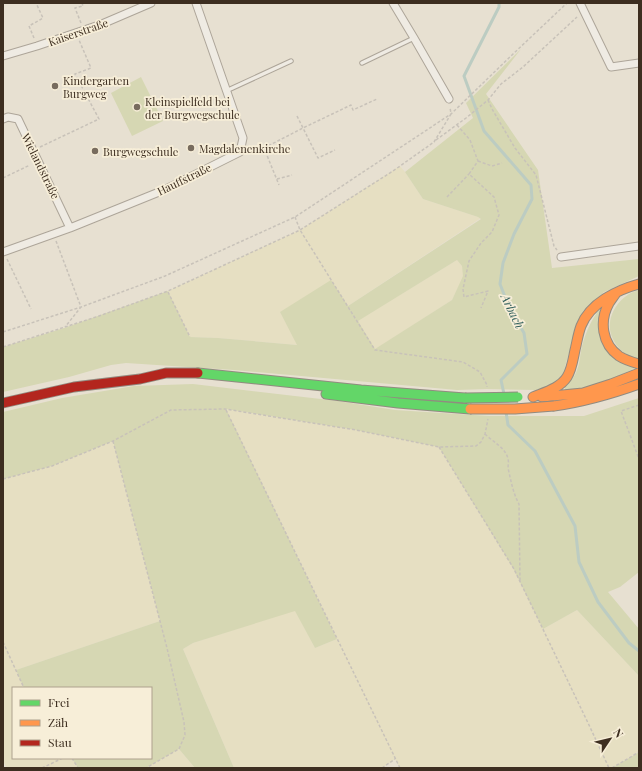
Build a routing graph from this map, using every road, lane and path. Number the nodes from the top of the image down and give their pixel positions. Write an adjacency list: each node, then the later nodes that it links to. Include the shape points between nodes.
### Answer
1 (36, 3): 12 (path, via 43,18 29,26)
2 (82, 3): 9 (path, via 83,6 75,8)
3 (151, 3): 9 (street, Kaiserstraße)
4 (196, 3): 17 (street)
5 (392, 3): 11 (street)
6 (567, 3): 21 (path)
7 (580, 3): 8 (street)
8 (584, 11): 16 (street, via 611,67); 20 (path, via 501,84)
9 (84, 30): 10 (street, Kaiserstraße)
10 (76, 33): 12 (street, Kaiserstraße); 29 (path, via 91,68 75,74 99,119)
11 (414, 38): 15 (lane); 19 (street)
12 (37, 46): 13 (street, Kaiserstraße)
13 (3, 56)
14 (291, 61): 17 (lane)
15 (362, 63)
16 (639, 63)
17 (226, 91): 30 (street, via 243,138)
18 (377, 99): 25 (path, via 353,110 351,105)
19 (449, 99)
20 (488, 100): 24 (path); 46 (path, via 515,148 536,174 554,246)
21 (451, 114): 26 (path); 40 (path)
22 (297, 116): 25 (path)
23 (3, 119): 29 (street, Wielandstraße, via 18,119)
24 (457, 125): 26 (path); 32 (path, via 470,140)
25 (303, 128): 27 (path); 28 (path, via 318,158)
26 (434, 142): 42 (path)
27 (264, 148): 30 (path); 37 (path)
28 (335, 150)
29 (33, 151): 31 (street, Wielandstraße)
30 (240, 152): 41 (street, Hauffstraße, via 164,190)
31 (38, 161): 36 (path); 41 (street, Wielandstraße)
32 (478, 161): 33 (path, via 492,166); 34 (path)
33 (502, 163)
34 (470, 174): 39 (path); 51 (path, via 494,197 499,215 492,232 481,243 470,261 463,289 464,298 488,291)
35 (292, 175): 37 (path)
36 (3, 178)
37 (277, 179): 38 (path)
38 (279, 185)
39 (447, 197)
40 (295, 217): 42 (path); 50 (path, via 165,276)
41 (70, 228): 43 (street, Hauffstraße)
42 (300, 230): 48 (path); 61 (path, via 375,350 463,362 480,372)
43 (53, 234): 45 (street, Hauffstraße); 50 (path)
44 (639, 246): 46 (street)
45 (3, 252): 52 (path)
46 (561, 257)
47 (639, 284): 49 (main road)
48 (168, 291): 53 (path); 55 (path)
49 (617, 292): 57 (main road, via 609,304 603,332 609,346 619,357); 62 (main road, via 594,307 587,316 567,376 549,391)
50 (81, 307): 53 (path); 54 (path)
51 (481, 308)
52 (31, 309)
53 (64, 328): 56 (path)
54 (3, 332)
55 (190, 337)
56 (3, 347)
57 (639, 364)
58 (639, 373): 62 (main road, via 617,383 582,393)
59 (140, 379): 60 (main road, bridge, via 286,387 420,406 470,409 571,404); 62 (main road, bridge, via 166,373 196,373 465,398); 63 (main road, via 74,387)
60 (639, 384)
61 (487, 385)
62 (533, 397)
63 (3, 403)
64 (639, 405): 70 (path, via 621,411)
65 (225, 409): 68 (path, via 171,410); 69 (path, via 356,430); 78 (path)
66 (489, 416): 67 (path)
67 (485, 434): 69 (path, via 476,446); 72 (path, via 504,451 519,504)
68 (113, 441): 71 (path, via 52,466); 81 (path, via 184,722 185,736 179,749)
69 (439, 447): 72 (path, via 514,569)
70 (639, 459)
71 (3, 479)
72 (520, 583): 84 (path)
73 (3, 642): 74 (path)
74 (24, 687)
75 (639, 752): 85 (path)
76 (60, 759): 79 (path)
77 (73, 759): 80 (path)
78 (395, 759): 82 (path); 83 (path)
79 (42, 768)
80 (78, 768)
81 (146, 768)
82 (382, 768)
83 (400, 768)
84 (609, 768)
85 (612, 768)

